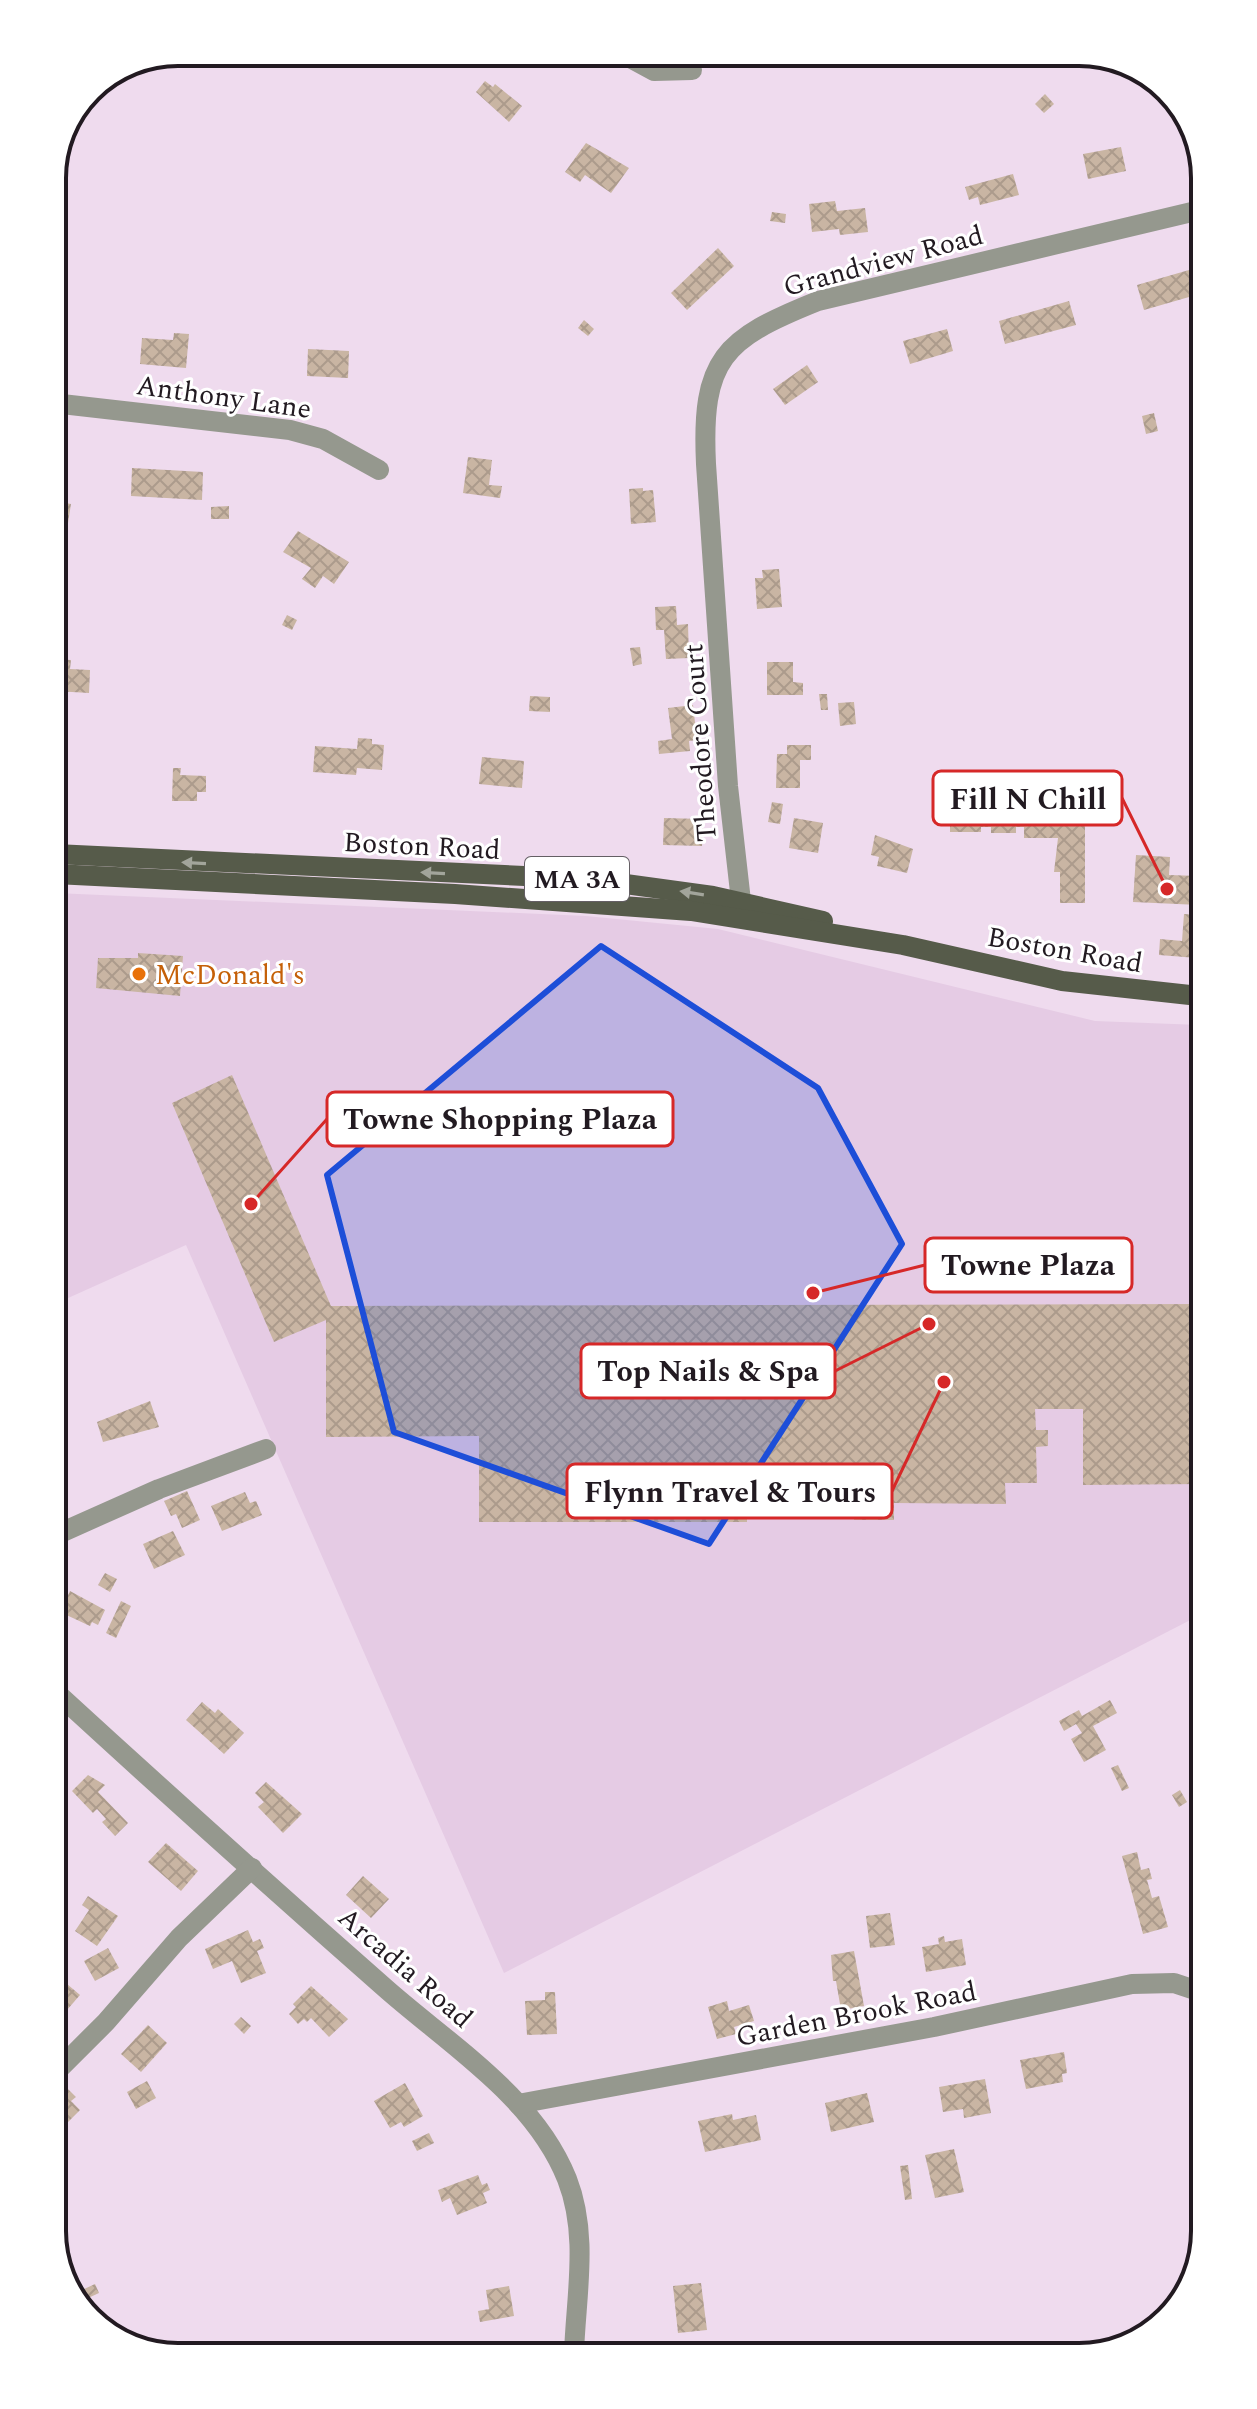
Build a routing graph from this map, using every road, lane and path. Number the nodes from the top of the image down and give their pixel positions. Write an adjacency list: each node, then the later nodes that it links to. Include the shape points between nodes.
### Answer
1 (645, 66): 2 (street, via 654,71)
2 (692, 70)
3 (1191, 212): 6 (street, Grandview Road, via 818,301 765,323 737,343 713,376 704,413)
4 (66, 404): 5 (street, Anthony Lane, via 290,430 323,439)
5 (379, 470)
6 (716, 579): 9 (street, Theodore Court, via 728,786)
7 (66, 855): 9 (main road, Boston Road / MA 3A, one-way to 7, via 589,879)
8 (66, 875): 10 (main road, Boston Road / MA 3A, via 631,904)
9 (741, 901): 10 (main road, Boston Road / MA 3A, via 820,920)
10 (875, 941): 11 (main road, Boston Road / MA 3A, via 1062,981)
11 (1191, 995)
12 (266, 1449): 13 (street)
13 (66, 1530)
14 (66, 1701): 15 (street, Arcadia Road)
15 (252, 1868): 17 (street, via 179,1938); 18 (street, Arcadia Road)
16 (1191, 1989): 18 (street, Garden Brook Road, via 1174,1983 1132,1984 934,2027)
17 (66, 2062)
18 (518, 2104): 19 (street, Arcadia Road, via 558,2160 578,2217)
19 (575, 2343)

